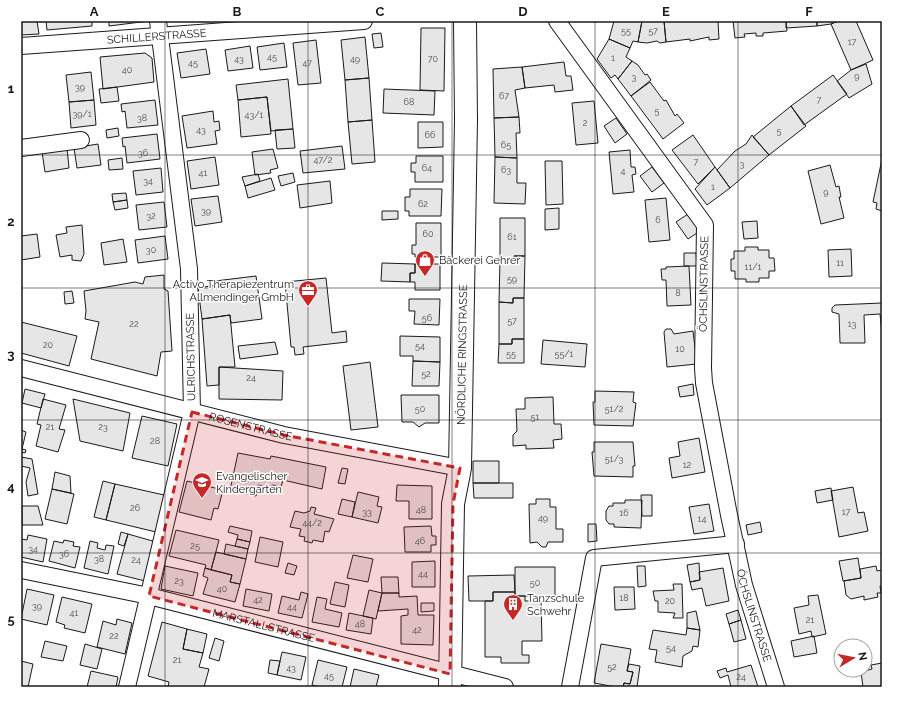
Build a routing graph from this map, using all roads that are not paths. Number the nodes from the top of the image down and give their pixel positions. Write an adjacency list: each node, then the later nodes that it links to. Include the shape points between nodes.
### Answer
1 (364, 21): 4 (street, SCHILLERSTRASSE)
2 (465, 21): 10 (street, NÖRDLICHE RINGSTRASSE, via 466,120)
3 (557, 21): 11 (street, ÖCHSLINSTRASSE, via 705,225 703,375)
4 (159, 28): 5 (street, SCHILLERSTRASSE); 9 (street, ULRICHSTRASSE, via 189,269)
5 (21, 46)
6 (81, 140): 7 (street)
7 (21, 148)
8 (21, 368): 9 (street, ROSENSTRASSE)
9 (192, 412): 10 (street, ROSENSTRASSE, via 284,435); 13 (street, ULRICHSTRASSE)
10 (460, 468): 14 (street, NÖRDLICHE RINGSTRASSE, via 453,504)
11 (736, 544): 17 (street, via 594,558); 18 (street, ÖCHSLINSTRASSE, via 744,585)
12 (21, 570): 13 (street, MARSTALLSTRASSE)
13 (149, 596): 14 (street, MARSTALLSTRASSE); 15 (street, ULRICHSTRASSE)
14 (450, 681): 16 (street, MARSTALLSTRASSE)
15 (127, 687)
16 (505, 687)
17 (570, 687)
18 (776, 687)

